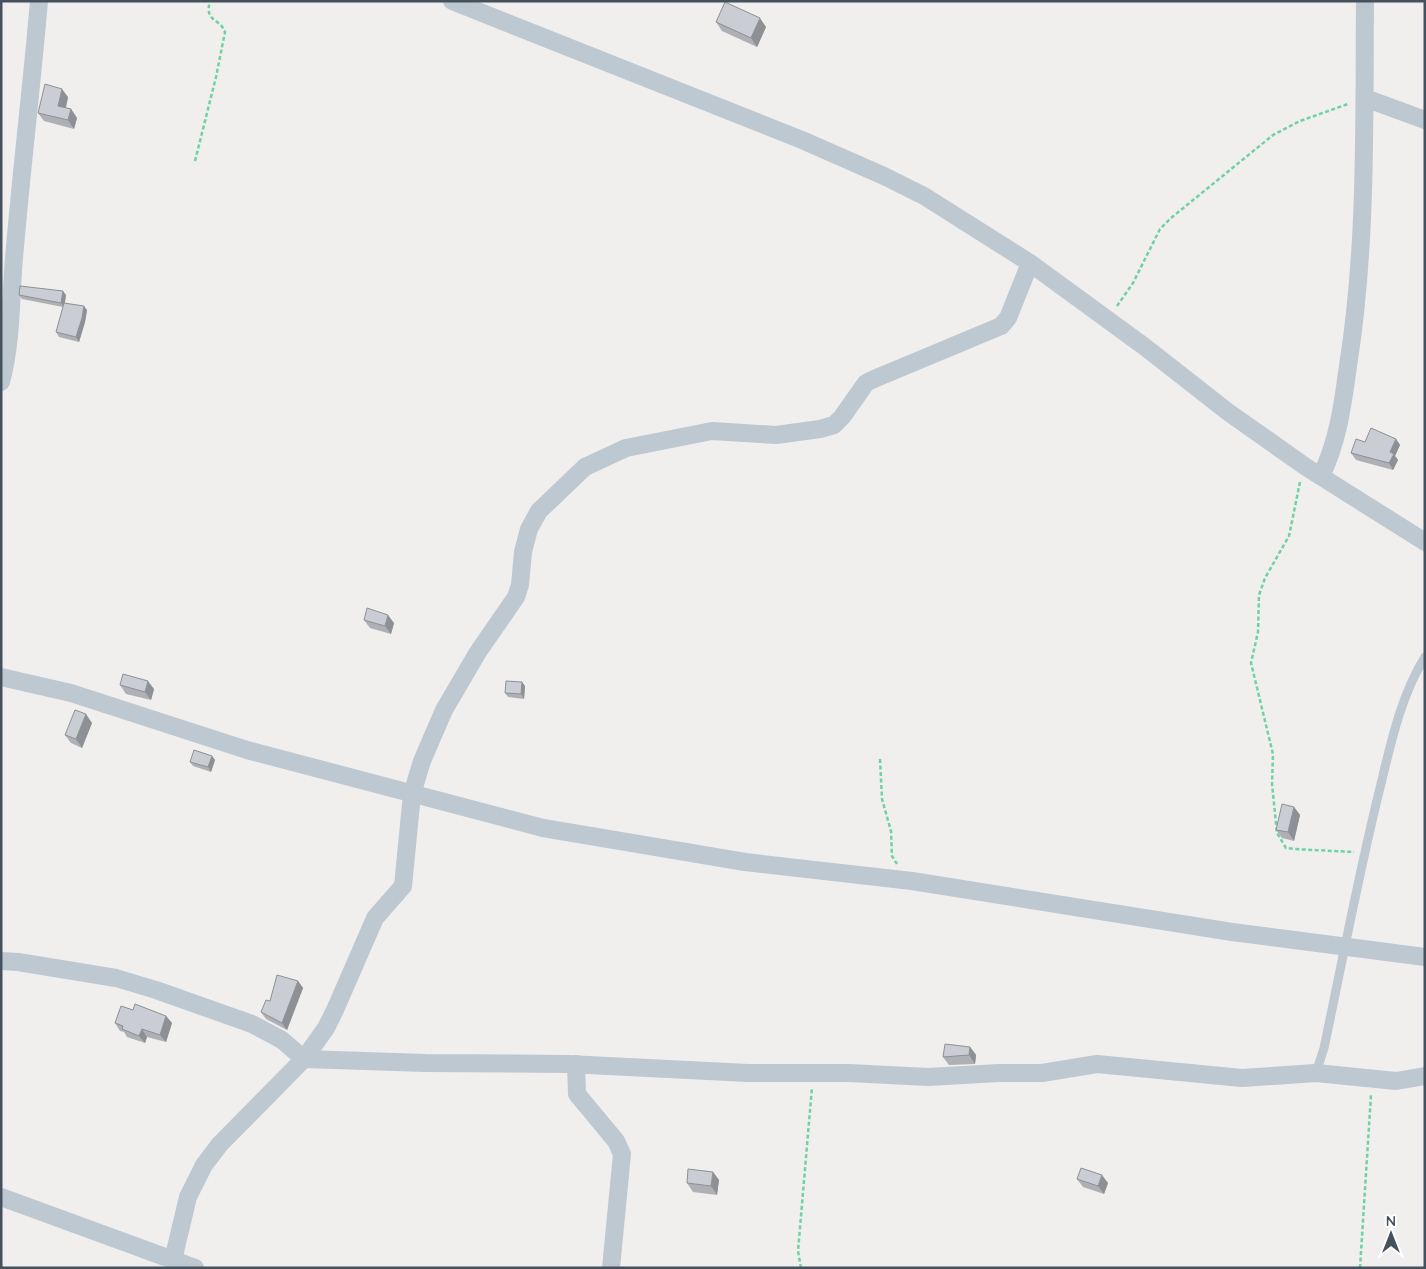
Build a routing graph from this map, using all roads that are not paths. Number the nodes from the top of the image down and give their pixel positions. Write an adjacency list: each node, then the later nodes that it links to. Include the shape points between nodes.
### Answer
1 (40, 1): 7 (street, via 14,248 8,358)
2 (452, 1): 6 (street, via 802,140 884,176 924,196)
3 (1365, 1): 4 (street)
4 (1365, 98): 5 (street); 8 (street, via 1356,316 1331,456)
5 (1425, 120)
6 (1030, 263): 8 (street, via 1228,412); 12 (street, via 1008,318 1001,326 874,378 866,383 834,425 776,435 712,430 626,448 585,467 539,511 529,529 516,598 478,652 444,710)
7 (1, 382)
8 (1314, 472): 9 (street)
9 (1425, 542)
10 (1425, 657): 13 (lane, via 1404,702)
11 (1, 677): 12 (street, via 71,693 246,750)
12 (412, 794): 13 (street, via 553,830 746,862 910,881 1232,932); 16 (street, via 403,886 375,918 326,1028)
13 (1345, 946): 14 (street); 18 (lane)
14 (1425, 957)
15 (1, 961): 16 (street, via 116,978 165,992 252,1024 282,1040)
16 (304, 1059): 17 (street); 21 (street, via 220,1144 204,1165 188,1197)
17 (576, 1064): 18 (street, via 748,1073 928,1077 1042,1073 1097,1064 1242,1078); 23 (street, via 577,1094 616,1141 622,1154)
18 (1316, 1073): 19 (street, via 1396,1081)
19 (1425, 1076)
20 (1, 1197): 21 (street)
21 (173, 1260): 22 (street)
22 (195, 1268)
23 (611, 1268)

